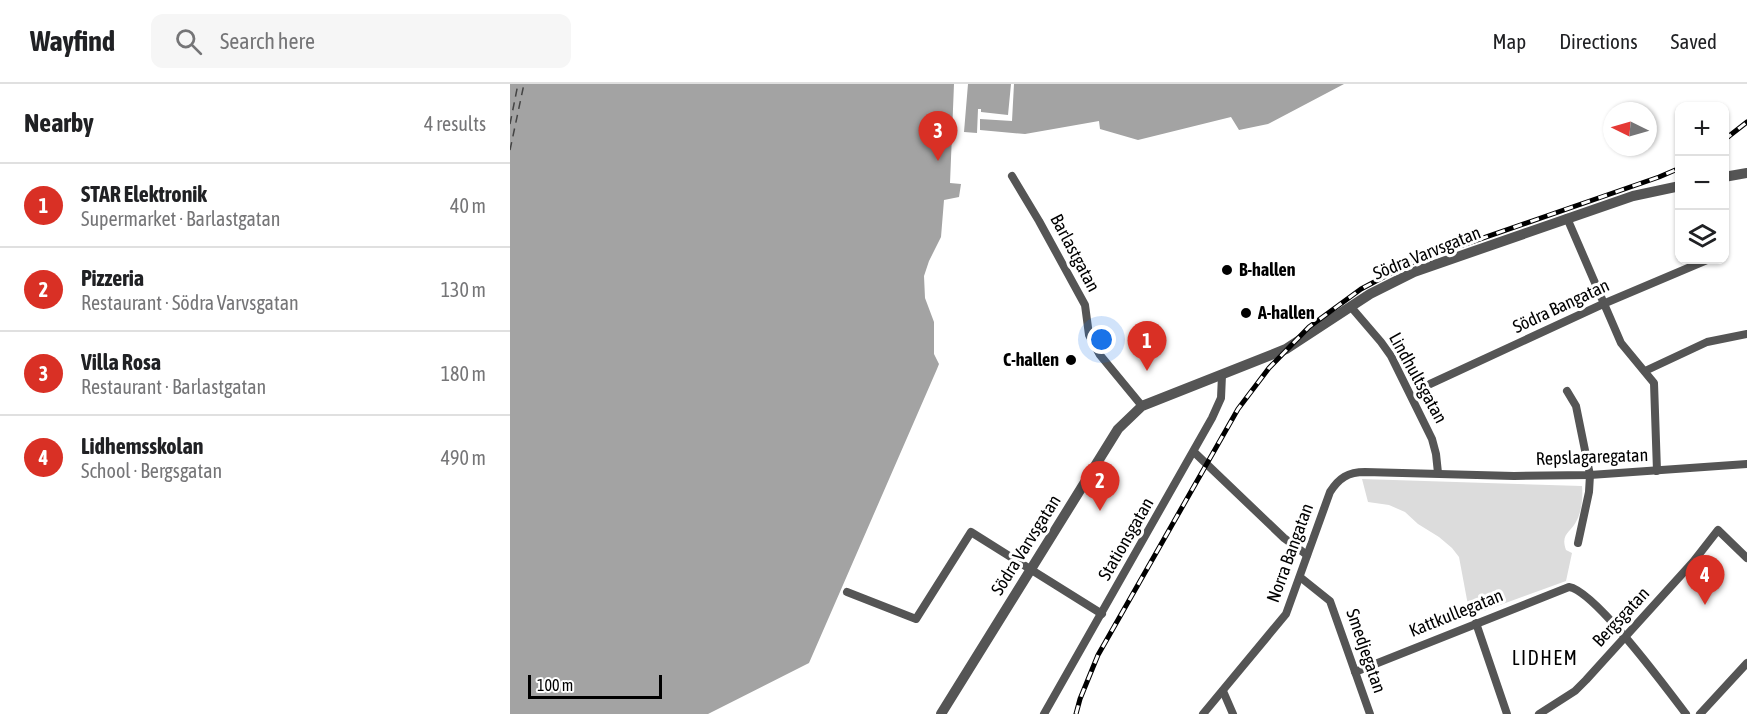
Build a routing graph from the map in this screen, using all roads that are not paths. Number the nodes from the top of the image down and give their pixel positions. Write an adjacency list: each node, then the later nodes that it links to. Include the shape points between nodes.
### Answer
1 (1747, 173): 3 (street)
2 (1012, 176): 14 (street, Barlastgatan, via 1085,305 1094,345)
3 (1729, 176)
4 (1675, 187): 5 (street, Södra Varvsgatan)
5 (1567, 218): 7 (street); 8 (street, Södra Varvsgatan, via 1414,272)
6 (1698, 264): 7 (street, Södra Bangatan)
7 (1603, 304): 10 (street, via 1621,343); 12 (street, Södra Bangatan)
8 (1351, 307): 11 (street, Södra Varvsgatan, via 1296,344); 18 (street, Lindhultsgatan, via 1391,356 1432,439)
9 (1747, 334): 10 (street, via 1707,342)
10 (1645, 371): 17 (street, via 1653,383)
11 (1222, 375): 14 (street, Södra Varvsgatan); 15 (street, Stationsgatan, via 1218,407)
12 (1430, 384)
13 (1567, 390): 19 (street, via 1576,406)
14 (1142, 406): 23 (street, Södra Varvsgatan, via 1118,429)
15 (1194, 452): 21 (street); 26 (street, Stationsgatan)
16 (1747, 464): 17 (street, Repslagaregatan)
17 (1657, 471): 19 (street, Repslagaregatan)
18 (1438, 473): 19 (street, Repslagaregatan); 21 (street, Norra Bangatan, via 1346,474 1330,492)
19 (1590, 475): 20 (street)
20 (1578, 543)
21 (1307, 555): 24 (street, Norra Bangatan)
22 (1747, 558): 28 (street, Bergsgatan, via 1718,530)
23 (1030, 569): 25 (street, via 971,532 916,619); 26 (street); 32 (street, Södra Varvsgatan)
24 (1300, 577): 30 (street, Smedjegatan, via 1330,601); 31 (street, Norra Bangatan, via 1286,614)
25 (847, 592)
26 (1102, 614): 33 (street, Stationsgatan)
27 (1476, 623): 28 (street, Kattkullegatan, via 1569,587 1581,591); 30 (street, Kattkullegatan); 37 (street)
28 (1626, 637): 38 (street, Bergsgatan, via 1575,691); 39 (street)
29 (1747, 663): 40 (street)
30 (1355, 672): 36 (street, Smedjegatan)
31 (1223, 691): 34 (street, Norra Bangatan); 35 (street)
32 (941, 714)
33 (1044, 714)
34 (1203, 714)
35 (1233, 714)
36 (1370, 714)
37 (1507, 714)
38 (1539, 714)
39 (1686, 714)
40 (1700, 714)

